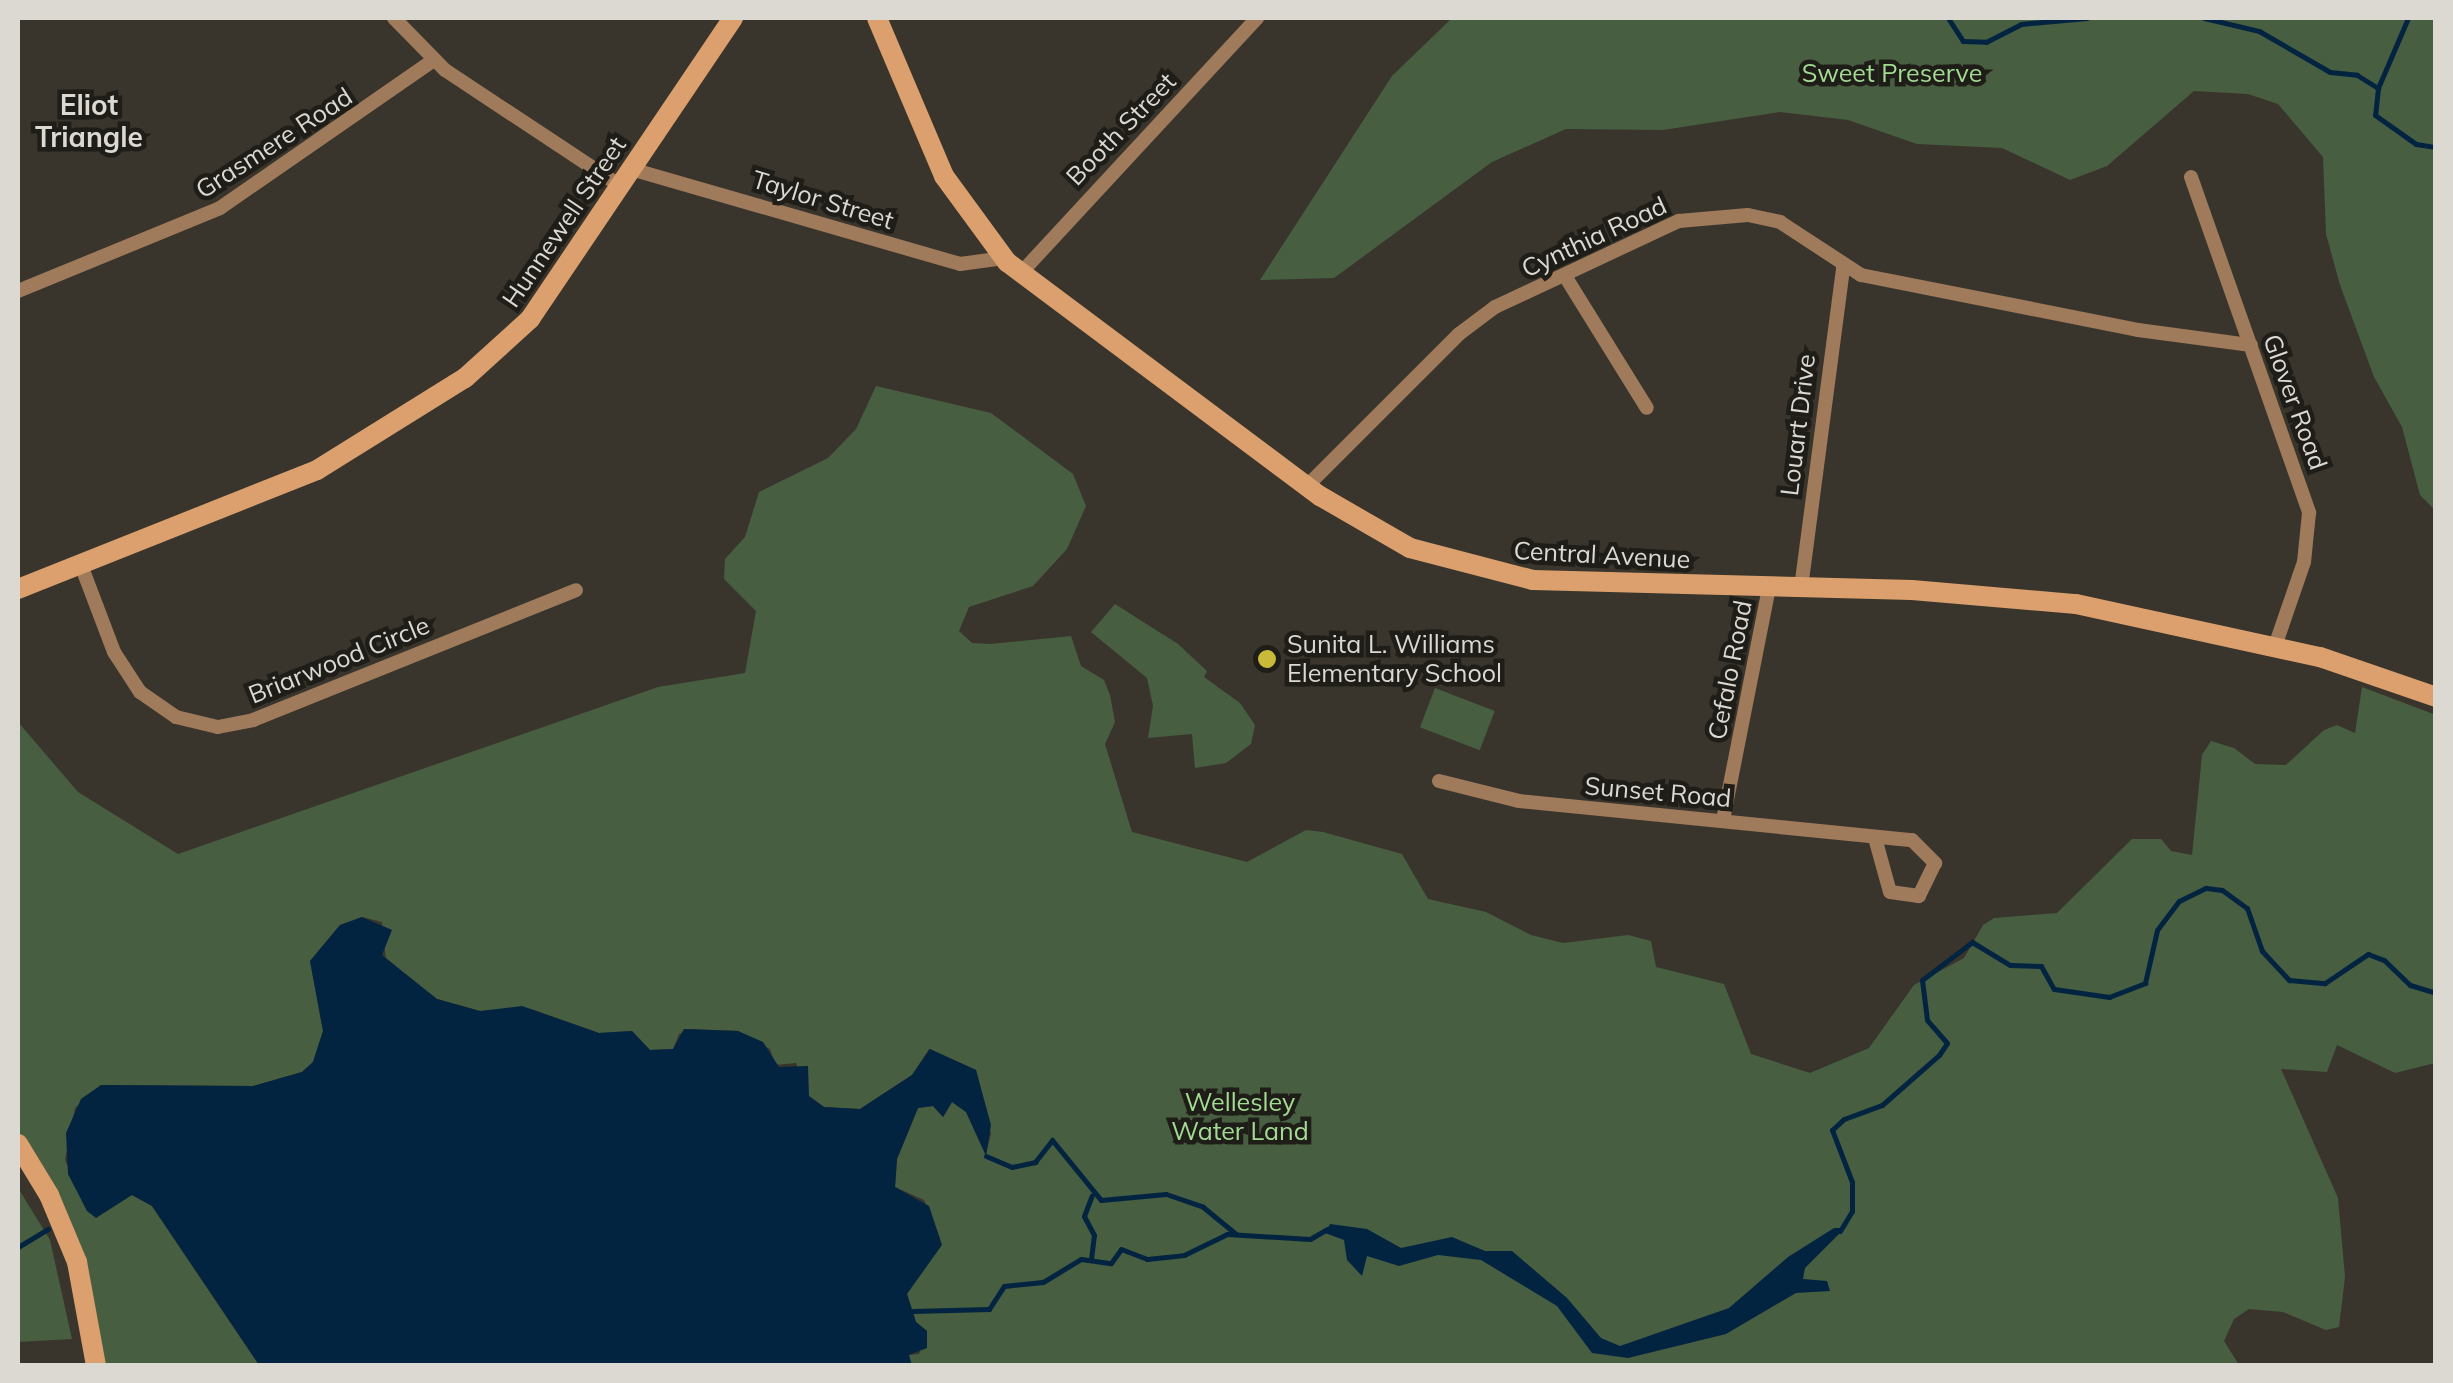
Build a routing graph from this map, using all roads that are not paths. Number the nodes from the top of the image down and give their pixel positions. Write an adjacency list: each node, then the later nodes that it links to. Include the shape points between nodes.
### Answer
1 (394, 18): 5 (street, Taylor Street)
2 (733, 18): 7 (main road, Hunnewell Street)
3 (877, 18): 8 (main road, Central Avenue, via 944,176)
4 (1257, 18): 10 (street, Booth Street)
5 (432, 61): 7 (street, Taylor Street); 12 (street, Grasmere Road, via 241,196)
6 (2191, 176): 13 (street, Glover Road)
7 (625, 178): 8 (street, Taylor Street, via 955,263 976,266); 16 (main road, Hunnewell Street, via 530,319 428,405 317,470)
8 (1004, 258): 10 (main road, Central Avenue)
9 (1844, 268): 11 (street, Cynthia Road, via 1780,222 1735,216 1650,230); 13 (street, Cynthia Road, via 2138,330); 18 (street, Louart Drive)
10 (1020, 274): 15 (main road, Central Avenue)
11 (1566, 276): 14 (street); 15 (street, Cynthia Road, via 1495,307 1459,334)
12 (18, 291)
13 (2250, 345): 21 (street, Glover Road, via 2309,512 2304,562)
14 (1647, 408)
15 (1308, 486): 17 (main road, Central Avenue, via 1396,542 1497,574)
16 (81, 566): 19 (main road, Hunnewell Street); 20 (street, Briarwood Circle, via 114,652 140,692 176,717 218,727 252,720)
17 (1770, 587): 18 (main road, Central Avenue); 24 (street, Cefalo Road)
18 (1801, 588): 21 (main road, Central Avenue, via 2040,599)
19 (18, 589)
20 (576, 590)
21 (2275, 646): 22 (main road, Central Avenue)
22 (2436, 697)
23 (1439, 782): 24 (street, Sunset Road, via 1510,800)
24 (1723, 820): 25 (street, Sunset Road)
25 (1875, 838): 25 (street, Sunset Road, via 1890,892 1920,896 1935,863 1927,850 1912,840)
26 (18, 1144): 27 (main road, via 77,1262)
27 (96, 1366)

